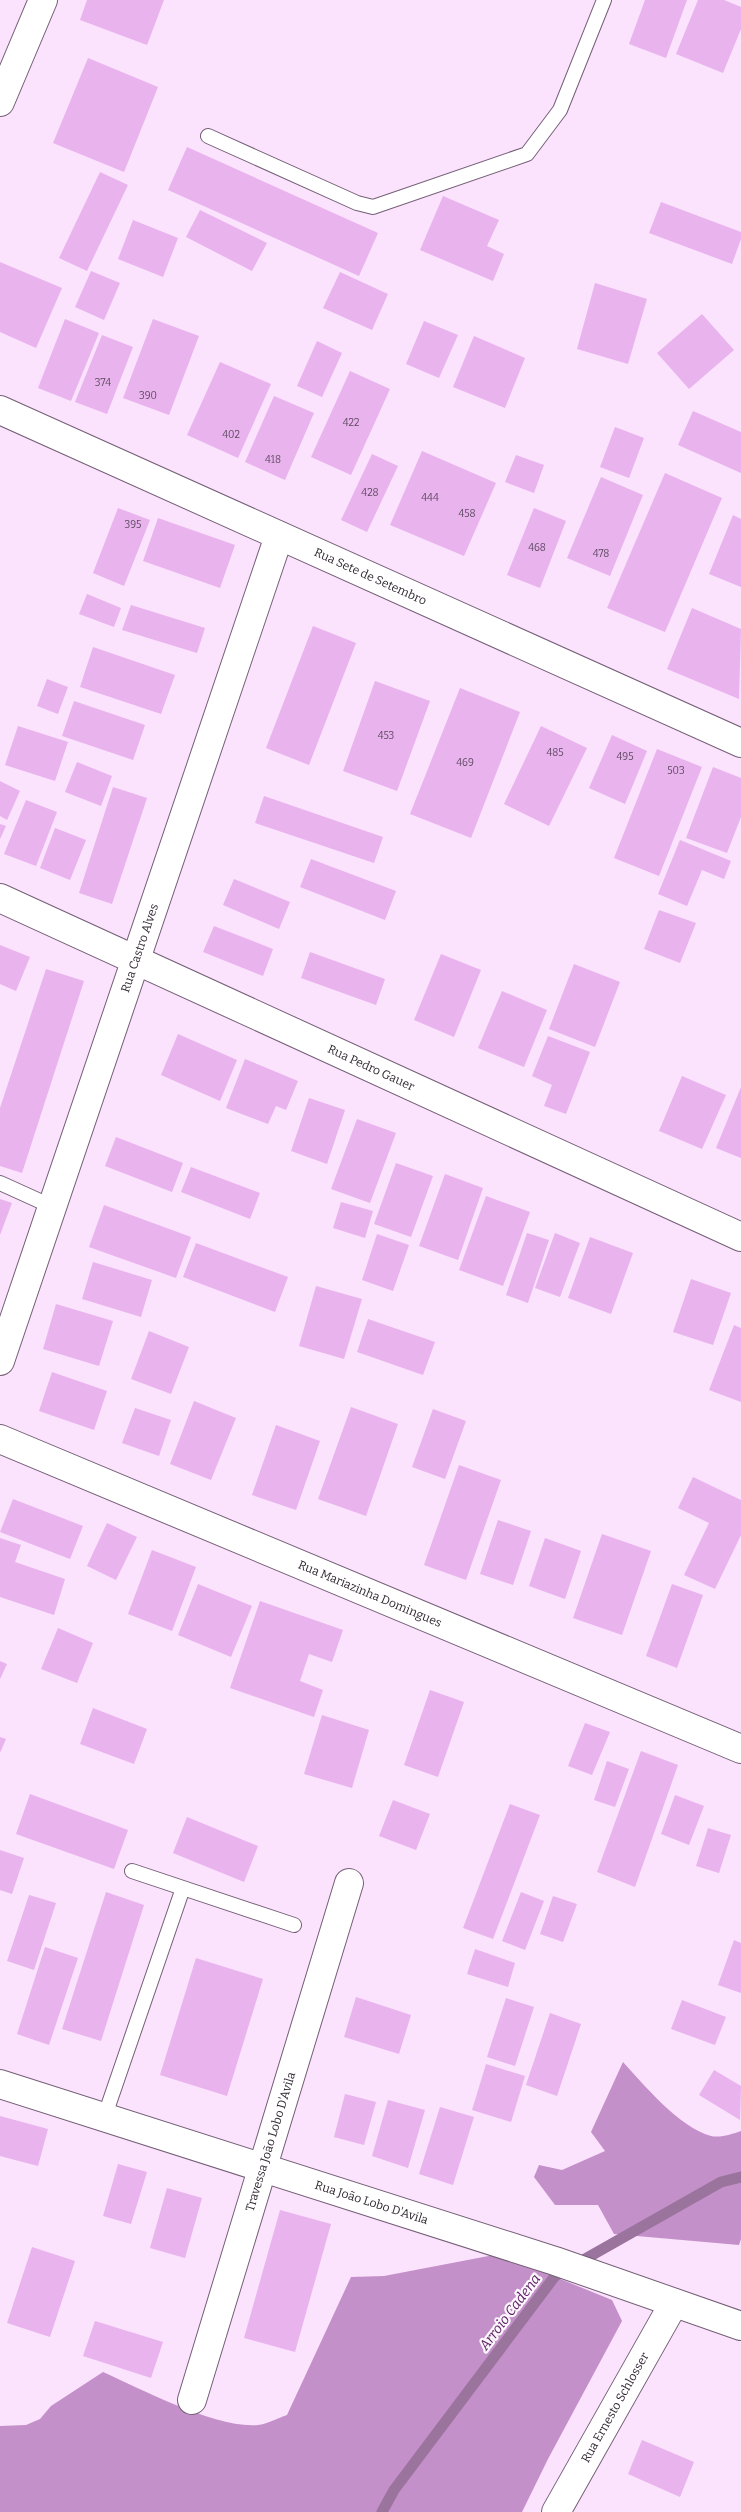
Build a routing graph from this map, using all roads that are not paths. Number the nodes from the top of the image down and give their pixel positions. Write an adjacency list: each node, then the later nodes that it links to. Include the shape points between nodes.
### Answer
1 (43, 0): 3 (street)
2 (604, 0): 4 (lane, via 560,110 527,154 373,207 357,203)
3 (0, 102)
4 (208, 136)
5 (0, 410): 6 (street, Rua Sete de Setembro)
6 (279, 536): 7 (street, Rua Sete de Setembro); 9 (street, Rua Castro Alves)
7 (741, 743)
8 (0, 898): 9 (street, Rua Pedro Gauer)
9 (136, 959): 11 (street, Rua Castro Alves); 12 (street, Rua Pedro Gauer)
10 (0, 1183): 11 (lane)
11 (53, 1207): 13 (street, Rua Castro Alves)
12 (741, 1237)
13 (0, 1361)
14 (0, 1439): 15 (street, Rua Mariazinha Domingues)
15 (741, 1749)
16 (132, 1871): 18 (lane)
17 (349, 1883): 22 (street, Travessa João Lobo D'Avila)
18 (183, 1888): 19 (lane); 21 (lane)
19 (294, 1925)
20 (0, 2084): 21 (street, Rua João Lobo D'Avila)
21 (104, 2118): 22 (street, Rua João Lobo D'Avila)
22 (262, 2170): 23 (street, Rua João Lobo D'Avila, via 555,2261); 25 (street, Travessa João Lobo D'Avila)
23 (674, 2303): 24 (street, Rua João Lobo D'Avila); 26 (street, Rua Ernesto Schlosser)
24 (741, 2326)
25 (192, 2400)
26 (556, 2512)

